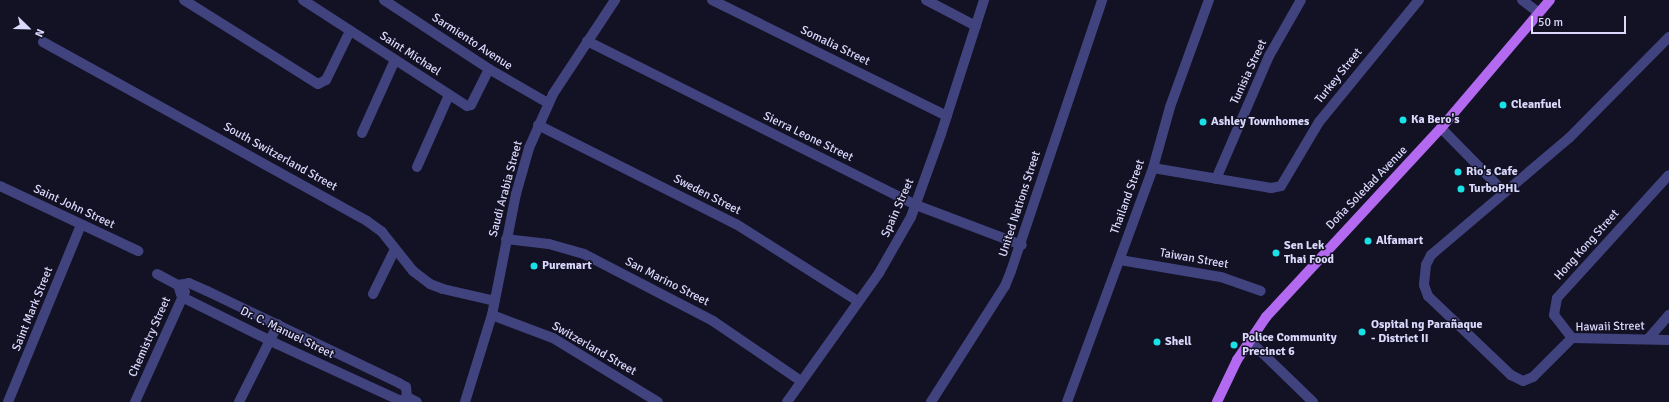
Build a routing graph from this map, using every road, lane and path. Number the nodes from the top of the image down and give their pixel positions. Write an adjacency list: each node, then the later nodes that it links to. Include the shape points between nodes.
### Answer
1 (184, 0): 17 (street, via 318,84 326,80)
2 (303, 0): 17 (street, Saint Michael)
3 (384, 0): 22 (street, Sarmiento Avenue)
4 (615, 0): 19 (street, Saudi Arabia Street)
5 (712, 0): 14 (street, Somalia Street)
6 (926, 0): 16 (street)
7 (984, 0): 16 (street, Spain Street)
8 (1102, 0): 38 (street, United Nations Street)
9 (1209, 0): 30 (street, Thailand Street, via 1170,107)
10 (1301, 0): 32 (street, Tunisia Street, via 1269,56)
11 (1419, 0): 32 (street, Turkey Street, via 1319,122 1281,186 1271,188)
12 (1522, 0): 15 (street)
13 (1550, 0): 15 (main road, Doña Soledad Avenue)
14 (731, 4): 25 (street, Somalia Street)
15 (1539, 13): 27 (main road, Doña Soledad Avenue)
16 (976, 26): 25 (street, Spain Street)
17 (350, 31): 21 (street, Saint Michael)
18 (1669, 37): 34 (street, Hawaii Street, via 1569,138)
19 (587, 41): 24 (street, Saudi Arabia Street); 35 (street, Sierra Leone Street)
20 (43, 42): 39 (street, South Switzerland Street, via 367,221 382,232)
21 (395, 60): 23 (street, Saint Michael); 28 (street)
22 (489, 69): 23 (street, Saint Michael, via 471,105 467,106); 24 (street, Sarmiento Avenue)
23 (449, 95): 29 (street)
24 (548, 103): 26 (street, Saudi Arabia Street)
25 (947, 116): 35 (street, Spain Street)
26 (538, 125): 37 (street, Saudi Arabia Street, via 522,169); 49 (street, Sweden Street, via 749,232)
27 (1441, 128): 34 (street); 56 (main road, Doña Soledad Avenue, via 1283,296)
28 (362, 133)
29 (416, 167)
30 (1153, 168): 32 (street, Turkey Street); 41 (street, Thailand Street)
31 (1669, 176): 53 (street, Hong Kong Street, via 1557,298 1554,315)
32 (1216, 179)
33 (0, 186): 36 (street, Saint John Street)
34 (1504, 192): 53 (street, Hawaii Street, via 1431,255 1424,274 1428,296 1511,375 1523,381 1534,378)
35 (916, 205): 38 (street, Sierra Leone Street); 49 (street, Spain Street, via 889,258)
36 (81, 225): 40 (street, Saint John Street); 60 (street, Saint Mark Street)
37 (506, 239): 48 (street, Saudi Arabia Street); 58 (street, San Marino Street, via 549,244 584,254 713,321)
38 (1022, 245): 67 (street, United Nations Street, via 1005,286)
39 (395, 249): 46 (street); 48 (street, South Switzerland Street, via 420,278 430,284)
40 (138, 251)
41 (1120, 260): 45 (street, Taiwan Street, via 1221,277); 68 (street, Thailand Street)
42 (157, 274): 44 (street)
43 (189, 283): 44 (street); 47 (street, Chemistry Street); 52 (street, Dr. C. Manuel Street)
44 (178, 285): 47 (street)
45 (1261, 290)
46 (373, 294)
47 (182, 297): 55 (street, Dr. C. Manuel Street); 61 (street, Chemistry Street)
48 (495, 301): 50 (street, Saudi Arabia Street)
49 (858, 301): 58 (street, Spain Street)
50 (492, 315): 64 (street, Saudi Arabia Street); 65 (street, Switzerland Street, via 552,338)
51 (1669, 315): 54 (street)
52 (278, 324): 55 (street); 59 (street, Dr. C. Manuel Street, via 399,383 406,387)
53 (1572, 338): 54 (street, Hawaii Street)
54 (1648, 339): 57 (street, Hawaii Street)
55 (270, 340): 59 (street, Dr. C. Manuel Street, via 401,401); 62 (street)
56 (1249, 340): 69 (main road, Doña Soledad Avenue); 70 (street)
57 (1669, 340)
58 (801, 382): 66 (street, Spain Street)
59 (407, 397): 63 (street)
60 (8, 402)
61 (135, 402)
62 (239, 402)
63 (417, 402)
64 (465, 402)
65 (658, 402)
66 (787, 402)
67 (931, 402)
68 (1067, 402)
69 (1217, 402)
70 (1313, 402)

